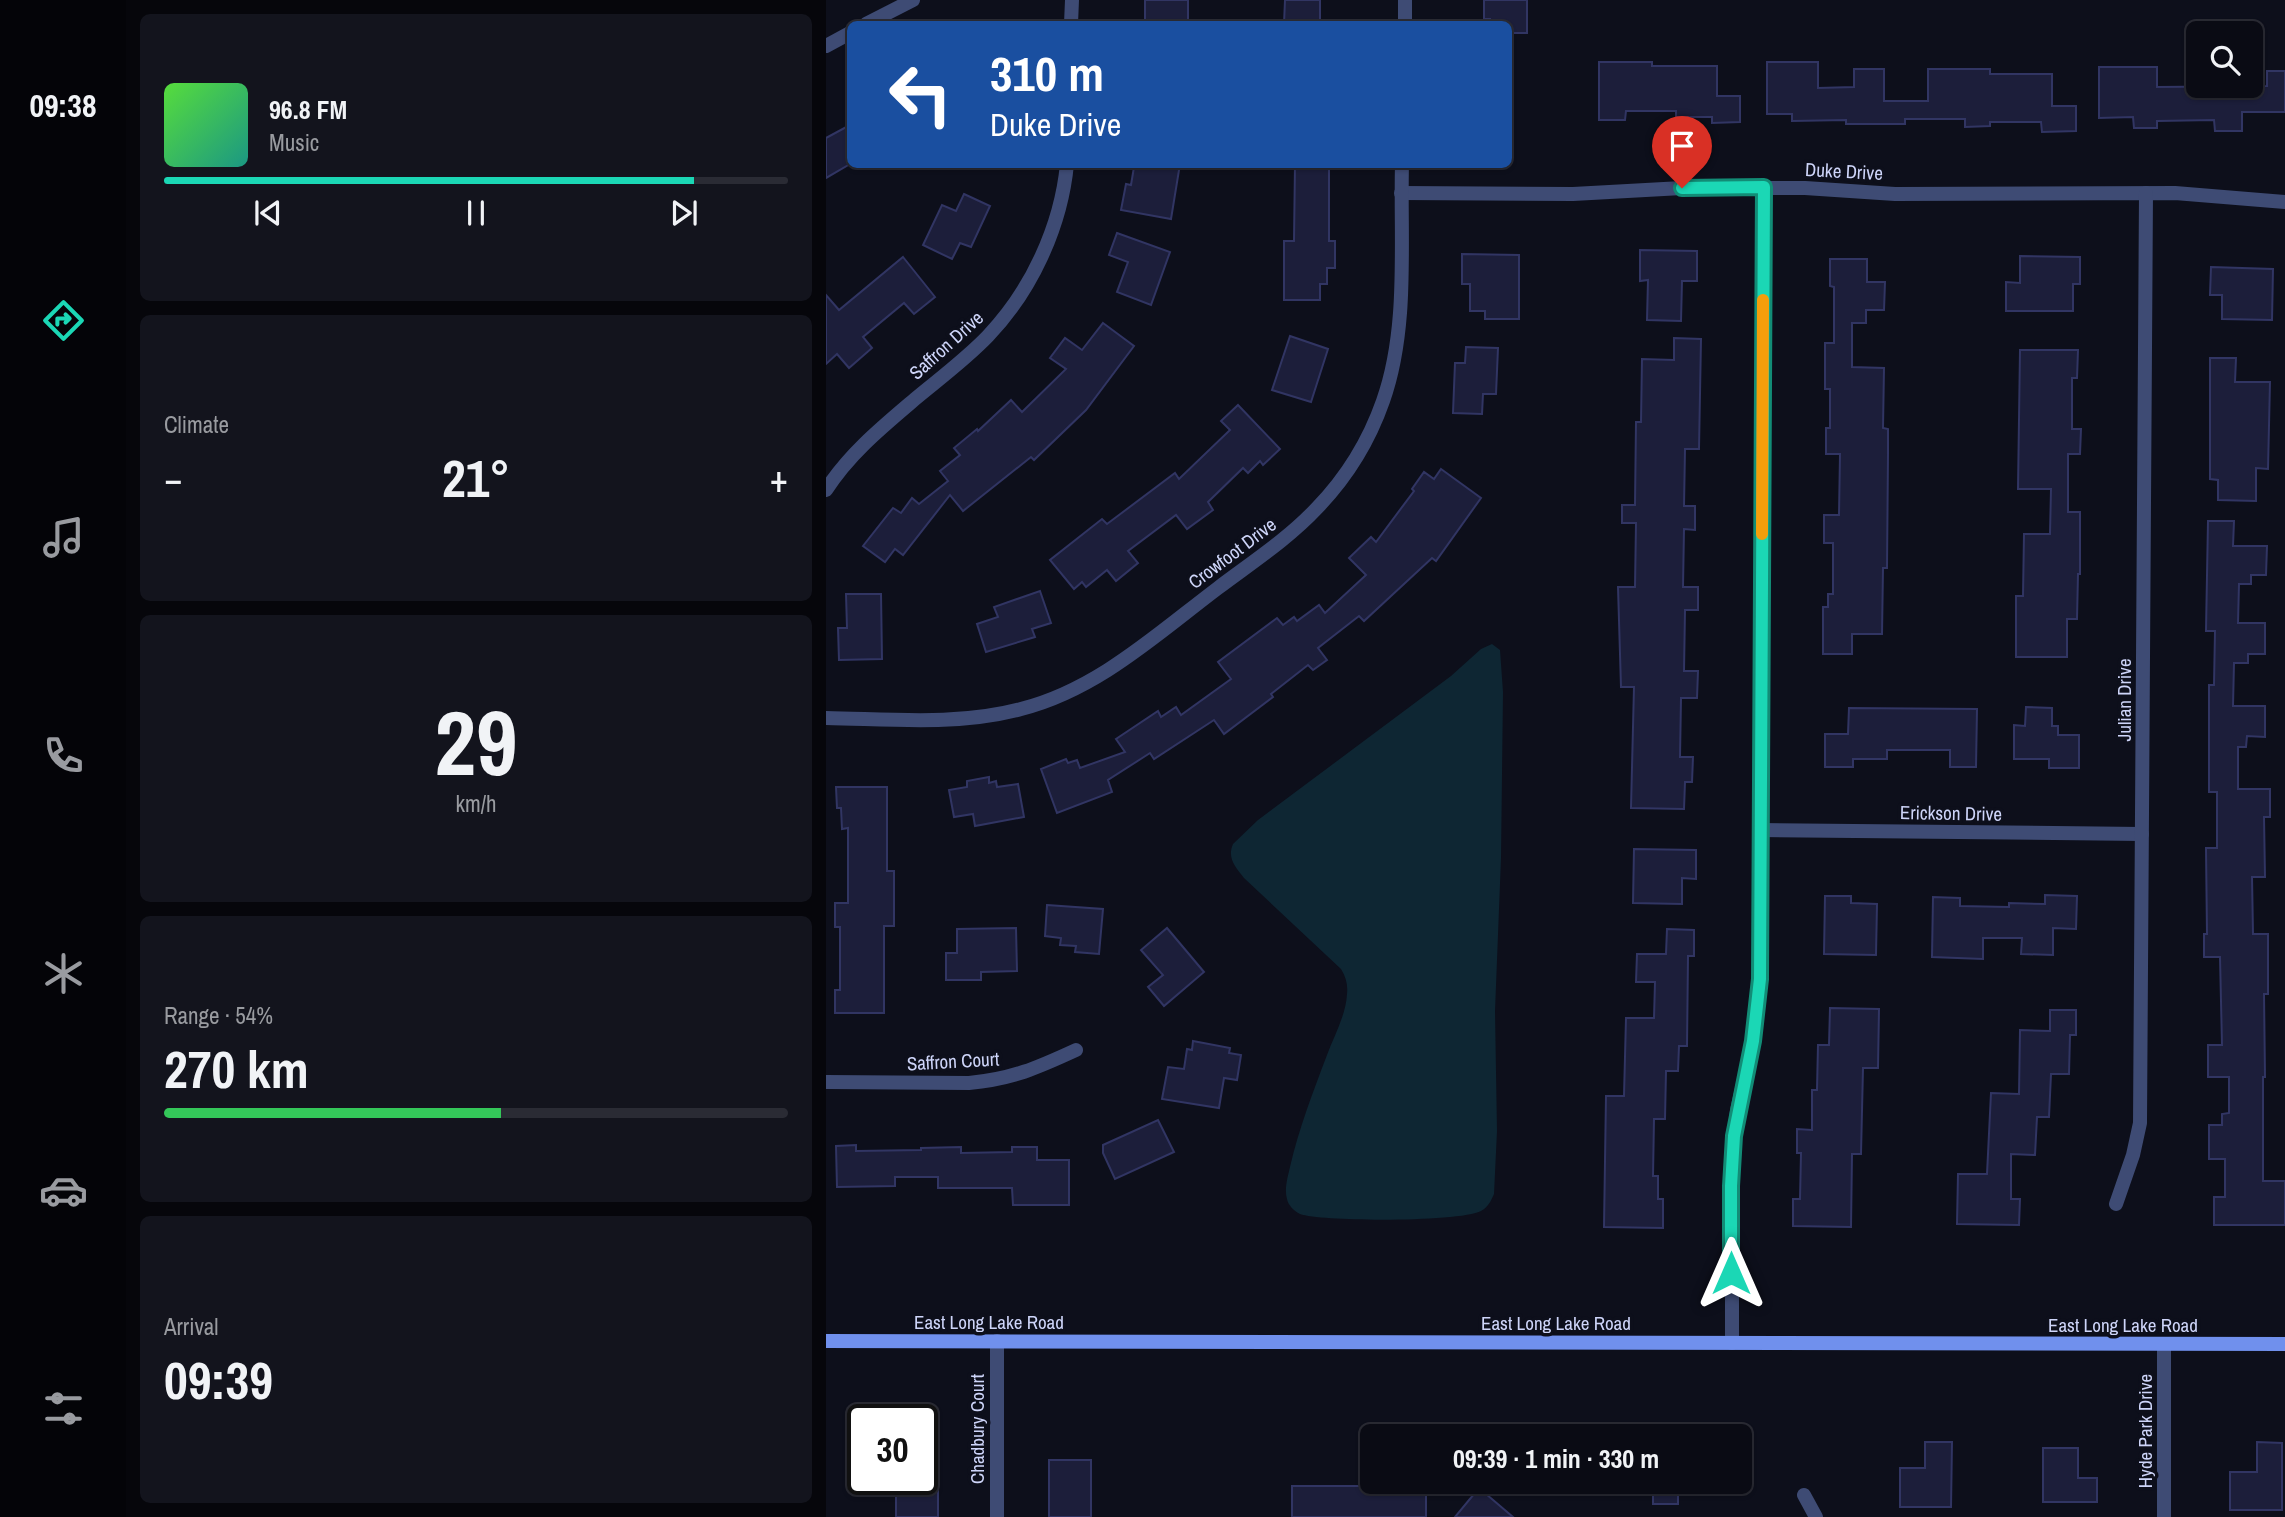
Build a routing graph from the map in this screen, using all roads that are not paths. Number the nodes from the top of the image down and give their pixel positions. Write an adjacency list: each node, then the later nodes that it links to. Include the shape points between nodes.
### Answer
1 (912, 0): 4 (street)
2 (1072, 0): 5 (street)
3 (1405, 0): 6 (street)
4 (872, 21)
5 (1071, 21)
6 (1405, 21)
7 (847, 35): 8 (street)
8 (826, 46)
9 (1066, 168): 15 (street, Saffron Drive, via 1043,252 998,325 871,437)
10 (1402, 168): 12 (street, Crowfoot Drive)
11 (1764, 187): 12 (street, Duke Drive, via 1573,194); 13 (street, Duke Drive, via 1895,194); 17 (street)
12 (1401, 193): 16 (street, Crowfoot Drive, via 1399,325 1390,380 1354,461 1301,524 1106,672 1047,701 964,718)
13 (2146, 193): 14 (street, Duke Drive); 18 (street, Julian Drive)
14 (2285, 202)
15 (826, 490)
16 (826, 719)
17 (1760, 830): 18 (street, Erickson Drive); 24 (street, via 1758,1010 1732,1156)
18 (2142, 834): 21 (street, Julian Drive, via 2140,1123)
19 (1076, 1050): 20 (street, Saffron Court, via 1035,1069 992,1081)
20 (826, 1082)
21 (2116, 1204)
22 (826, 1341): 23 (main road, East Long Lake Road)
23 (997, 1341): 24 (main road, East Long Lake Road); 28 (street, Chadbury Court)
24 (1732, 1343): 25 (main road, East Long Lake Road)
25 (2164, 1344): 26 (main road, East Long Lake Road); 30 (street, Hyde Park Drive)
26 (2285, 1344)
27 (1804, 1496): 29 (street)
28 (997, 1517)
29 (1816, 1517)
30 (2164, 1517)

